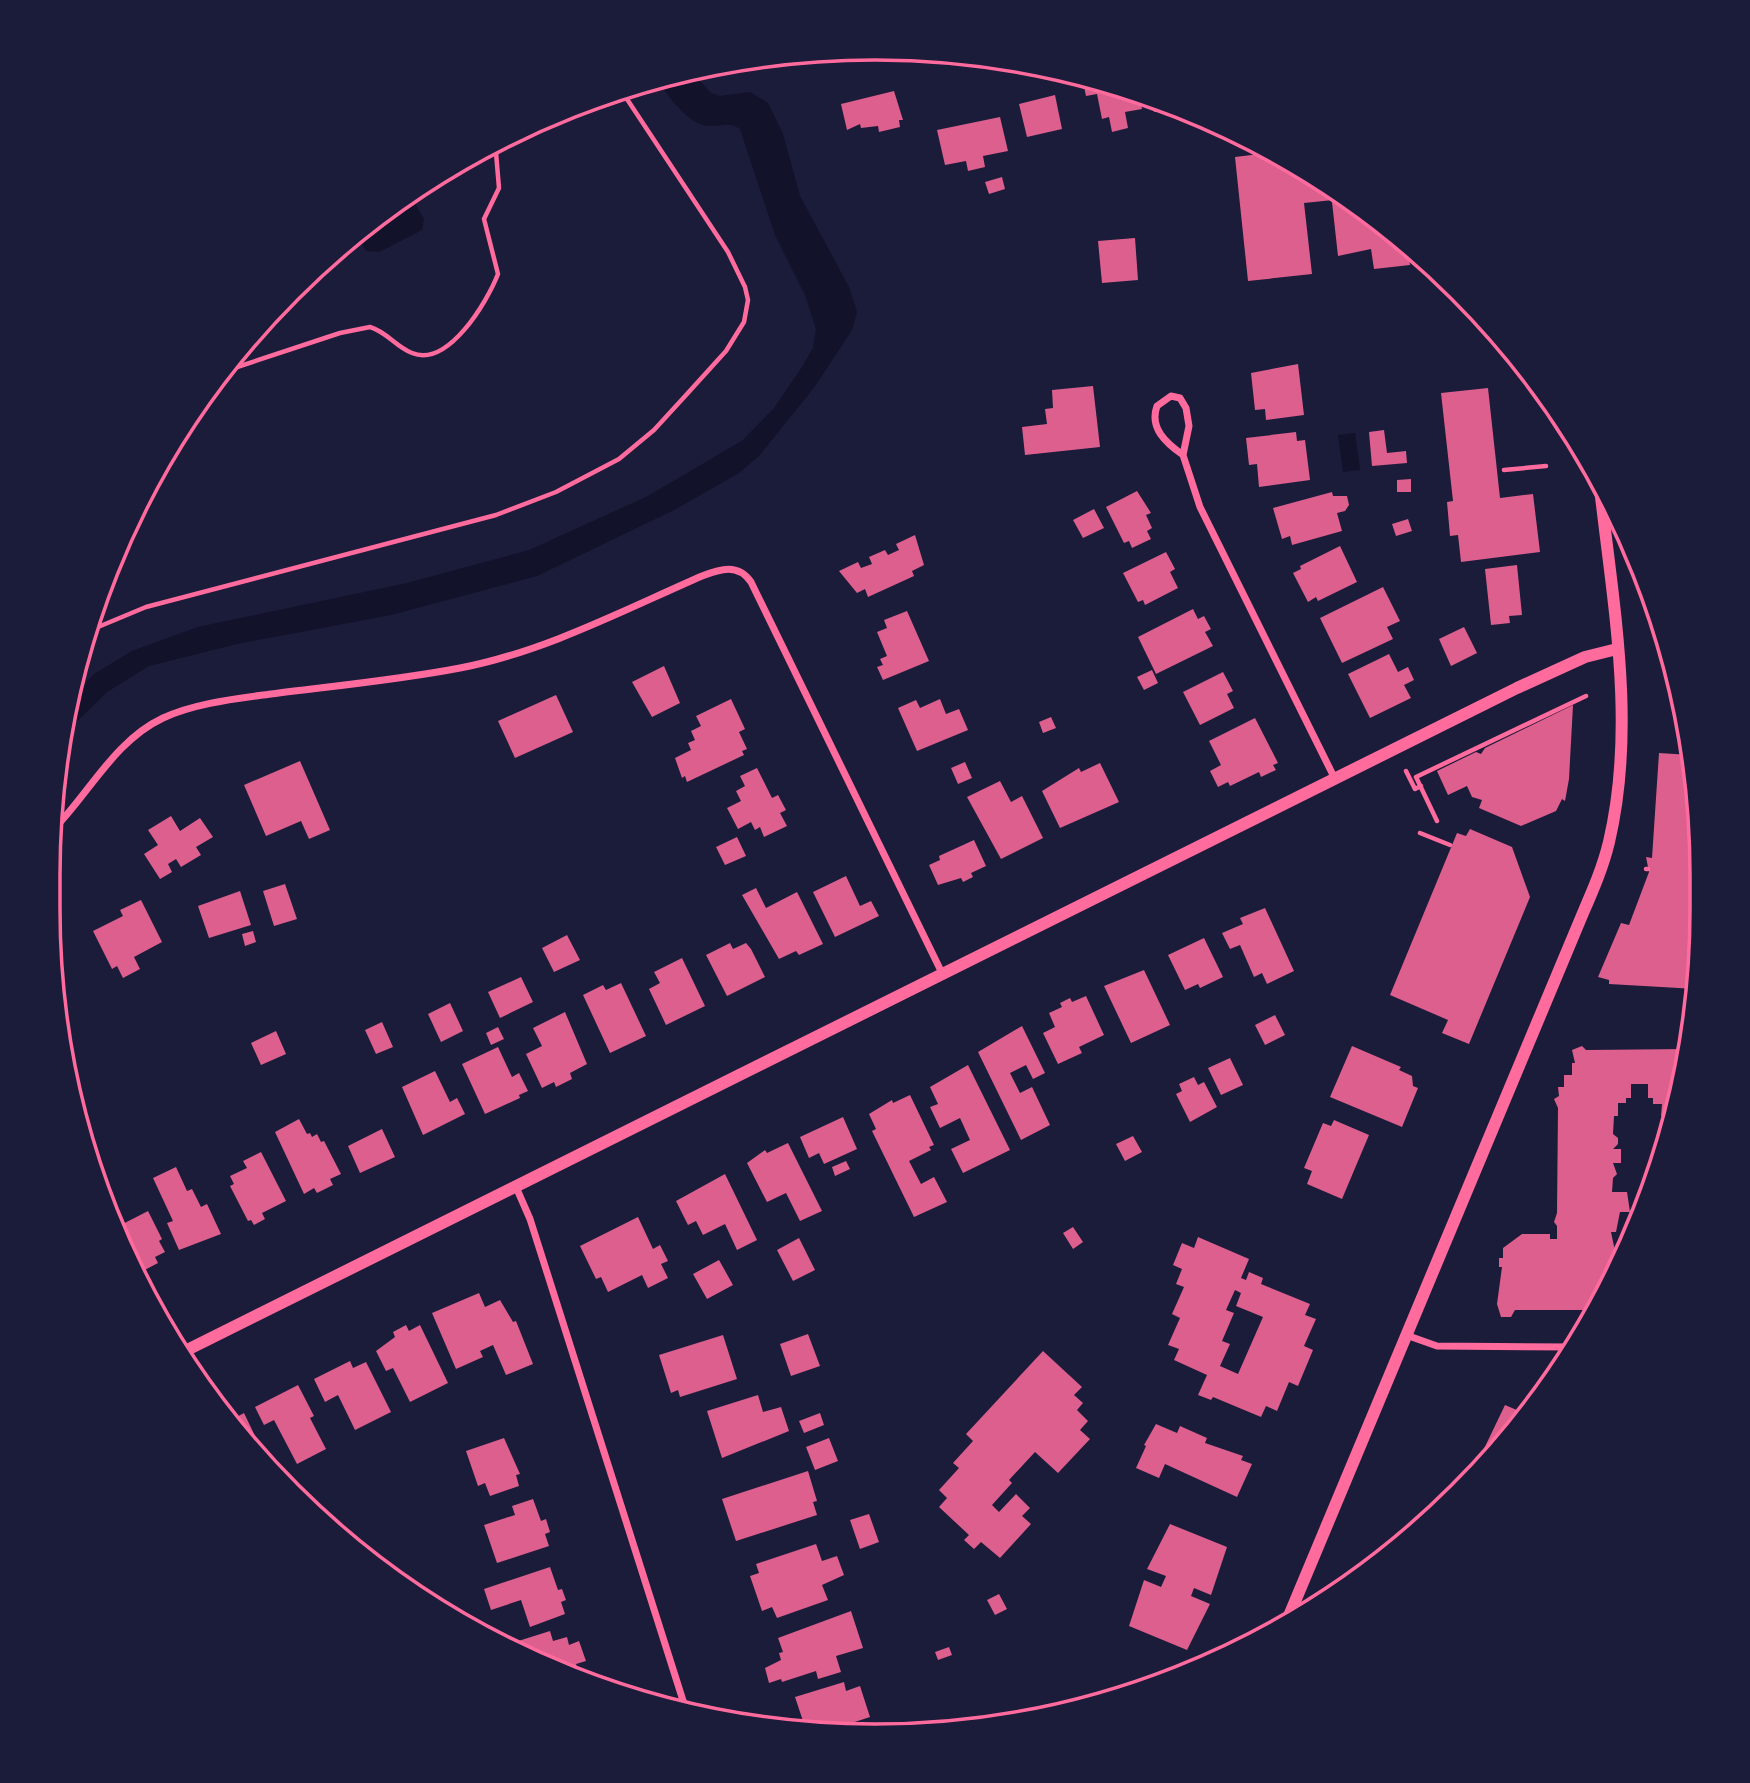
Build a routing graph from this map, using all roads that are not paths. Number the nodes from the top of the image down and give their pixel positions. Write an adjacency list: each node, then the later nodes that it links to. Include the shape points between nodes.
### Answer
1 (1183, 455): 1 (street, via 1188,415 1183,401 1171,396 1157,406 1154,421 1166,442); 4 (street, via 1211,531)
2 (1602, 506): 3 (street)
3 (1617, 649): 4 (street, via 1585,656); 8 (street, via 1621,755 1604,860)
4 (1335, 779): 6 (street)
5 (61, 820): 6 (street, via 122,748 142,730 172,715 215,703 484,663 594,623 720,569 734,569 745,574)
6 (942, 973): 7 (street)
7 (516, 1187): 10 (street); 12 (street)
8 (1406, 1335): 9 (street, via 1437,1346); 11 (street)
9 (1562, 1347)
10 (189, 1349)
11 (1292, 1608)
12 (683, 1700)

